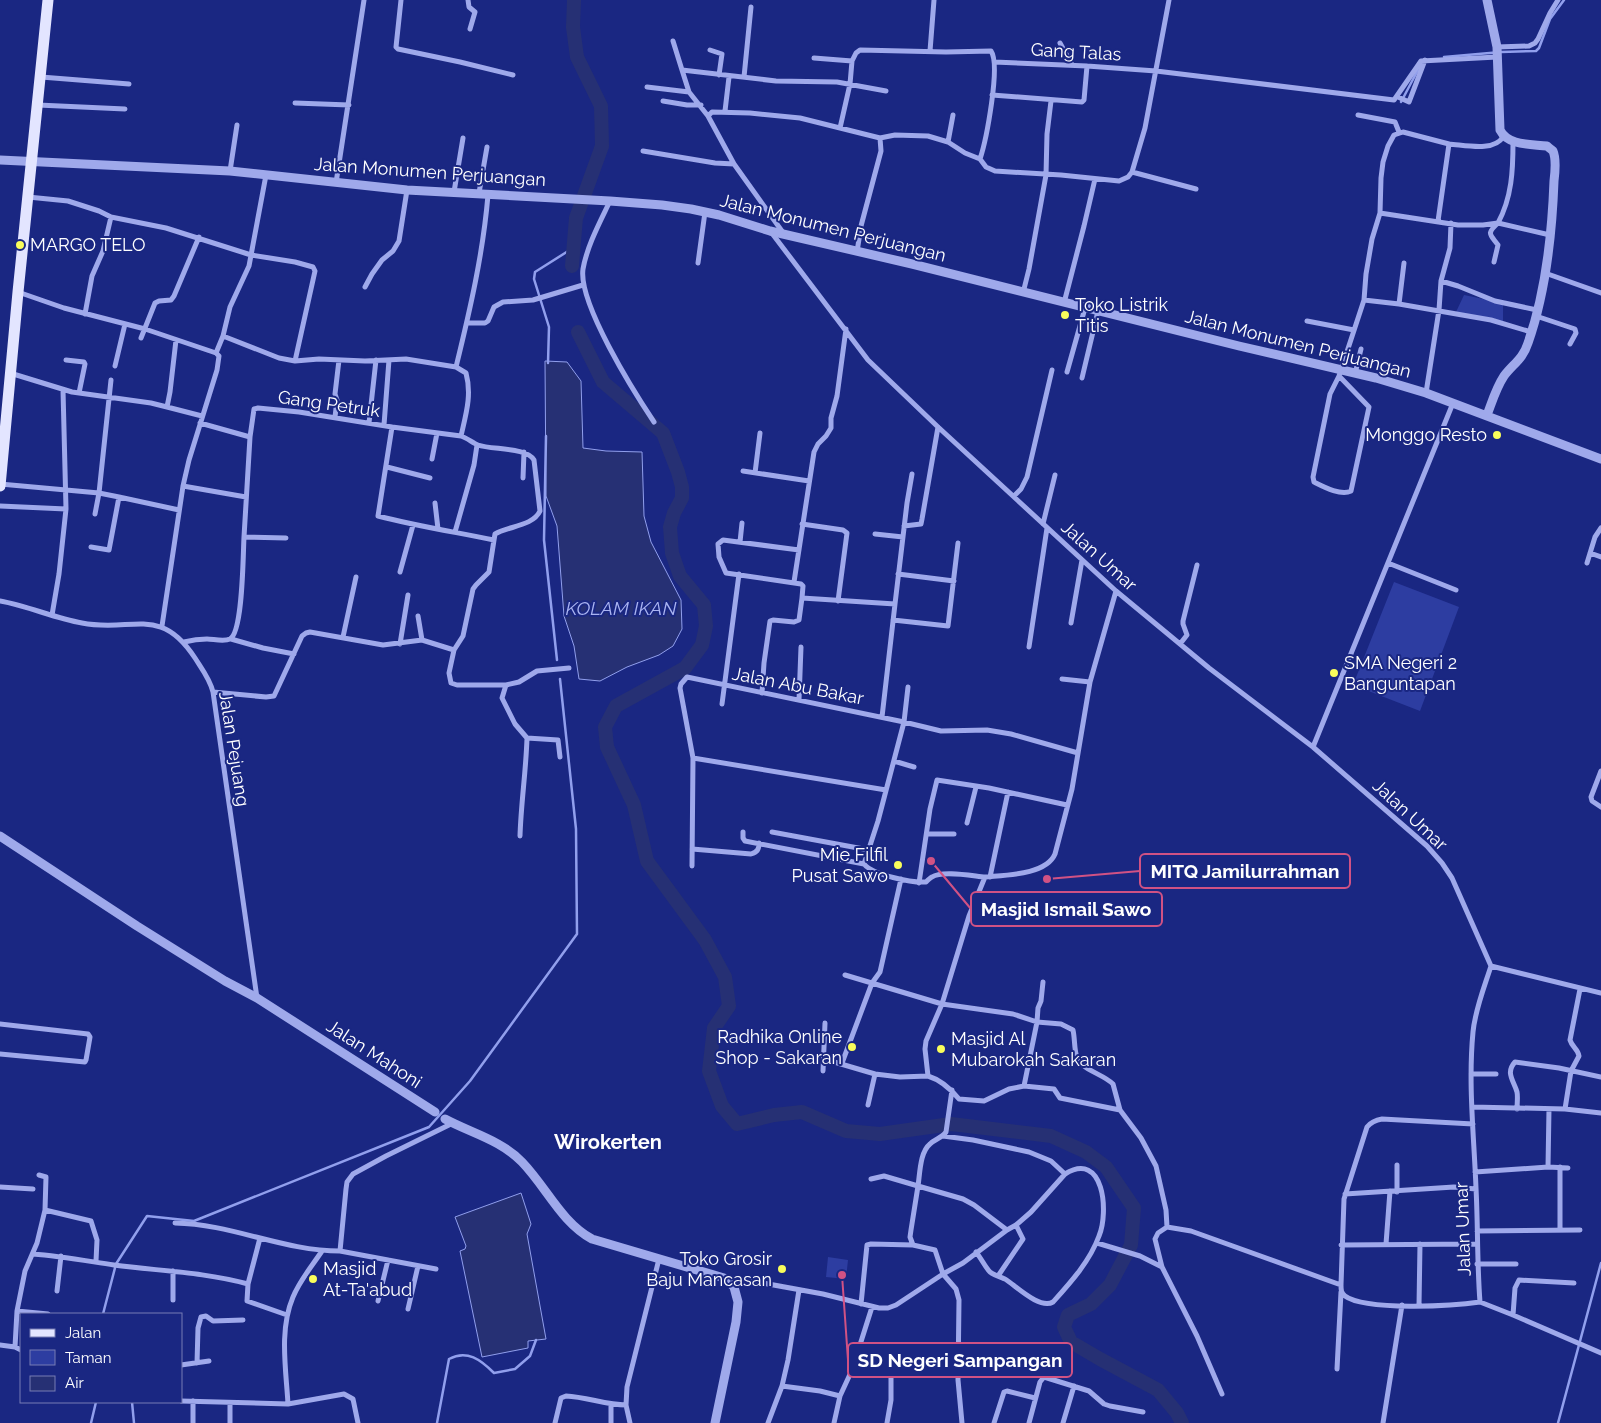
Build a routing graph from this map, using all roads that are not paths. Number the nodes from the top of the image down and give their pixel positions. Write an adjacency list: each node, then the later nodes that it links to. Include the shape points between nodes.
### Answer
1 (48, 0): 27 (main road)
2 (364, 0): 41 (street)
3 (401, 0): 25 (street, via 398,50)
4 (468, 0): 11 (street, via 469,7 475,12)
5 (928, 0): 6 (street)
6 (934, 0): 15 (street)
7 (1169, 0): 24 (street)
8 (1487, 0): 16 (street)
9 (1558, 0): 16 (street, via 1535,43)
10 (751, 7): 29 (street)
11 (470, 29)
12 (673, 41): 23 (street)
13 (1060, 42): 21 (street)
14 (710, 50): 26 (street, via 722,54)
15 (930, 52): 19 (street, via 864,50 856,53); 20 (street, via 991,51)
16 (1497, 52): 18 (street); 51 (street, via 1499,123)
17 (814, 58): 19 (street)
18 (1425, 60): 36 (street, via 1417,65); 36 (street, via 1409,102)
19 (852, 61): 31 (street)
20 (994, 62): 21 (street, Gang Talas); 35 (street)
21 (1072, 65): 22 (street, Gang Talas)
22 (1088, 66): 24 (street, Gang Talas); 38 (street, via 1084,101)
23 (682, 70): 26 (street); 34 (street)
24 (1156, 71): 36 (street, Gang Talas, via 1394,100); 64 (street)
25 (513, 75)
26 (719, 75): 28 (street)
27 (41, 77): 30 (street); 40 (main road)
28 (729, 77): 29 (street); 44 (street)
29 (744, 77): 31 (street)
30 (129, 84)
31 (850, 84): 33 (street); 49 (street)
32 (646, 87): 34 (street)
33 (886, 91)
34 (689, 92): 42 (street)
35 (992, 95): 38 (street); 59 (street)
36 (1398, 97)
37 (662, 101): 42 (street)
38 (1051, 101): 66 (street)
39 (295, 103): 41 (street)
40 (38, 105): 43 (street); 61 (main road)
41 (348, 105): 68 (street)
42 (701, 105): 47 (street)
43 (125, 109)
44 (725, 111): 47 (street, via 712,112); 49 (street, via 800,118)
45 (953, 115): 54 (street)
46 (1358, 115): 50 (street, via 1395,122)
47 (708, 116): 62 (street)
48 (237, 125): 63 (street)
49 (840, 128): 53 (street)
50 (1400, 132): 56 (street); 76 (street, via 1391,139 1383,162)
51 (1503, 137): 55 (street); 56 (street, via 1492,145)
52 (463, 138): 71 (street)
53 (880, 138): 54 (street, via 912,135); 85 (street, via 882,151)
54 (948, 142): 59 (street)
55 (1513, 142): 80 (street, via 1512,182); 83 (street, via 1547,146 1553,152 1555,172)
56 (1449, 144): 78 (street)
57 (488, 147): 72 (street)
58 (643, 151): 62 (street)
59 (980, 159): 66 (street, via 995,171)
60 (0, 160): 61 (street, Jalan Monumen Perjuangan)
61 (32, 160): 63 (street, Jalan Monumen Perjuangan); 73 (main road)
62 (734, 164): 82 (street)
63 (230, 171): 65 (street, Jalan Monumen Perjuangan)
64 (1132, 172): 67 (street, via 1119,181); 69 (street)
65 (266, 175): 68 (street, Jalan Monumen Perjuangan); 86 (street)
66 (1046, 175): 67 (street); 95 (street)
67 (1095, 179): 98 (street)
68 (336, 183): 70 (street, Jalan Monumen Perjuangan)
69 (1196, 189)
70 (407, 190): 71 (street, Jalan Monumen Perjuangan); 93 (street, via 399,241)
71 (454, 192): 72 (street, Jalan Monumen Perjuangan)
72 (484, 194): 74 (street, Jalan Monumen Perjuangan); 106 (street, via 485,226)
73 (28, 197): 77 (street, via 68,201); 94 (main road)
74 (610, 201): 75 (street, Jalan Monumen Perjuangan); 92 (street, via 586,258)
75 (705, 212): 81 (street, Jalan Monumen Perjuangan); 88 (street)
76 (1380, 213): 78 (street); 97 (street, via 1368,257)
77 (111, 217): 84 (street); 104 (street, via 103,251 92,276)
78 (1438, 221): 79 (street)
79 (1452, 223): 80 (street, via 1483,226); 91 (street, via 1450,248)
80 (1498, 223): 83 (street); 87 (street, via 1490,233 1498,246)
81 (770, 231): 82 (street, Jalan Monumen Perjuangan); 109 (street, Jalan Umar)
82 (784, 234): 85 (street, Jalan Monumen Perjuangan)
83 (1550, 234): 90 (street)
84 (199, 237): 86 (street); 108 (street, via 174,296 171,300 155,303)
85 (857, 252): 95 (street, Jalan Monumen Perjuangan)
86 (251, 254): 112 (street, via 249,266 230,307); 122 (street, via 314,269)
87 (1494, 262)
88 (698, 263)
89 (1404, 263): 99 (street)
90 (1545, 273): 96 (street); 103 (street)
91 (1441, 281): 101 (street); 103 (street)
92 (583, 285): 106 (street, via 533,300 503,302 494,307 486,323); 141 (street, via 617,362)
93 (365, 287)
94 (18, 292): 104 (street); 127 (main road)
95 (1023, 293): 98 (street, Jalan Monumen Perjuangan)
96 (1601, 293)
97 (1364, 300): 99 (street); 110 (street)
98 (1064, 303): 100 (street, Jalan Monumen Perjuangan)
99 (1399, 304): 101 (street)
100 (1085, 308): 102 (street, Jalan Monumen Perjuangan); 126 (street)
101 (1439, 310): 111 (street); 133 (street)
102 (1098, 311): 128 (street, Jalan Monumen Perjuangan); 130 (street)
103 (1537, 313): 111 (street); 115 (street, via 1575,329)
104 (85, 314): 107 (street)
105 (1307, 321): 110 (street)
106 (467, 322): 124 (street)
107 (125, 324): 108 (street); 123 (street)
108 (145, 329): 113 (street); 114 (street)
109 (846, 329): 146 (street, Jalan Umar, via 868,360); 162 (street, via 831,428 814,452)
110 (1354, 330): 128 (street)
111 (1531, 332): 138 (street, via 1524,353 1504,376)
112 (223, 336): 117 (street); 122 (street)
113 (141, 338)
114 (176, 340): 117 (street); 137 (street)
115 (1570, 344)
116 (1360, 349): 129 (street)
117 (216, 352): 139 (street, via 220,359)
118 (66, 360): 134 (street, via 85,364)
119 (339, 360): 120 (street); 122 (street); 140 (street)
120 (376, 360): 121 (street); 143 (street)
121 (389, 360): 124 (street, via 406,359); 144 (street)
122 (295, 362)
123 (115, 366)
124 (456, 367): 149 (street, via 466,373 470,396)
125 (1052, 370): 167 (street, via 1027,477)
126 (1067, 372)
127 (10, 373): 132 (street); 163 (main road)
128 (1340, 373): 128 (street, via 1330,394 1313,480 1349,493 1369,407); 129 (street, Jalan Monumen Perjuangan)
129 (1355, 374): 133 (street, Jalan Monumen Perjuangan)
130 (1082, 378)
131 (111, 380): 135 (street)
132 (63, 390): 134 (street); 165 (street)
133 (1426, 392): 136 (street, Jalan Monumen Perjuangan)
134 (79, 393): 135 (street)
135 (109, 398): 137 (street); 166 (street)
136 (1454, 403): 138 (street, Jalan Monumen Perjuangan); 196 (street)
137 (167, 407): 139 (street)
138 (1487, 415): 154 (street, Jalan Monumen Perjuangan)
139 (202, 416): 142 (street)
140 (335, 417): 143 (street, Gang Petruk); 150 (street, Gang Petruk, via 256,408)
141 (654, 422)
142 (200, 423): 150 (street); 164 (street)
143 (369, 423): 144 (street, Gang Petruk)
144 (384, 425): 145 (street, Gang Petruk)
145 (392, 426): 147 (street); 155 (street, Gang Petruk)
146 (938, 426): 167 (street, Jalan Umar); 178 (street, via 921,524)
147 (437, 433): 149 (street); 153 (street)
148 (760, 433): 157 (street)
149 (461, 436): 151 (street)
150 (250, 437): 169 (street, Gang Petruk)
151 (477, 445): 152 (street); 182 (street)
152 (524, 452): 161 (street); 187 (street, via 534,460 540,511 532,521 495,534)
153 (432, 459)
154 (1601, 459)
155 (386, 467): 160 (street); 177 (street, Gang Petruk, via 378,516)
156 (743, 471): 157 (street)
157 (755, 473): 162 (street)
158 (912, 474): 178 (street)
159 (1055, 475): 179 (street)
160 (430, 478)
161 (523, 478)
162 (809, 481): 176 (street)
163 (0, 485): 165 (street)
164 (183, 486): 169 (street); 173 (street)
165 (67, 489): 166 (street); 172 (street)
166 (99, 493): 168 (street); 174 (street)
167 (1014, 496): 179 (street, Jalan Umar)
168 (119, 497): 173 (street); 190 (street, via 109,550)
169 (246, 497): 185 (street, Gang Petruk)
170 (435, 503): 181 (street)
171 (0, 506): 172 (street)
172 (66, 509): 211 (street)
173 (179, 510): 215 (street)
174 (95, 514)
175 (742, 523): 188 (street)
176 (802, 524): 191 (street); 209 (street, via 847,533)
177 (413, 525): 181 (street, Gang Petruk); 198 (street)
178 (904, 526): 184 (street)
179 (1045, 526): 194 (street, Jalan Umar); 223 (street)
180 (1601, 528): 192 (street)
181 (438, 529): 182 (street, Gang Petruk)
182 (455, 532): 187 (street, Gang Petruk)
183 (875, 534): 184 (street)
184 (903, 537): 200 (street)
185 (244, 538): 186 (street); 217 (street, Gang Petruk, via 240,614)
186 (286, 538)
187 (494, 540): 224 (street, via 489,572 473,589 463,636)
188 (740, 542): 191 (street); 199 (street, via 722,540 718,544 725,572)
189 (958, 543): 202 (street)
190 (90, 547)
191 (799, 550): 203 (street)
192 (1590, 553): 193 (street); 195 (street)
193 (1601, 557)
194 (1082, 560): 205 (street, Jalan Umar); 214 (street)
195 (1586, 562)
196 (1388, 563): 204 (street); 239 (street)
197 (1197, 565): 221 (street, via 1183,621 1187,636)
198 (400, 572)
199 (739, 574): 203 (street); 230 (street)
200 (898, 574): 202 (street); 210 (street)
201 (356, 577): 216 (street)
202 (954, 580): 213 (street, via 948,626)
203 (794, 582): 207 (street, via 803,586)
204 (1456, 590)
205 (1116, 592): 221 (street, Jalan Umar); 228 (street)
206 (408, 595): 220 (street)
207 (802, 598): 209 (street); 233 (street, via 799,620 770,621)
208 (0, 601): 211 (street)
209 (838, 601): 210 (street)
210 (895, 604): 213 (street)
211 (52, 614): 215 (street, via 90,625)
212 (418, 616): 218 (street)
213 (893, 620): 236 (street)
214 (1070, 623)
215 (162, 626): 219 (street, Jalan Pejuang)
216 (343, 637): 220 (street, via 383,645); 225 (street, via 306,633)
217 (231, 639): 219 (street); 225 (street)
218 (422, 640): 220 (street); 224 (street)
219 (184, 642): 232 (street, Jalan Pejuang)
220 (400, 644)
221 (1181, 644): 239 (street, Jalan Umar)
222 (801, 647): 234 (street)
223 (1030, 647)
224 (454, 650): 229 (street, via 449,673 451,683)
225 (294, 654): 232 (street, via 274,696)
226 (569, 668): 229 (street, via 537,671 519,682)
227 (1062, 680): 228 (street)
228 (1090, 682): 240 (street)
229 (506, 685): 238 (street, via 502,698 504,706)
230 (724, 686): 233 (street, Jalan Abu Bakar); 235 (street); 242 (street, Jalan Abu Bakar, via 687,678 681,684)
231 (908, 687): 237 (street)
232 (213, 692): 272 (street, Jalan Pejuang)
233 (762, 693): 234 (street, Jalan Abu Bakar)
234 (799, 700): 236 (street, Jalan Abu Bakar)
235 (722, 704)
236 (882, 718): 237 (street, Jalan Abu Bakar)
237 (904, 722): 240 (street, Jalan Abu Bakar, via 941,731 986,730 1011,734); 243 (street)
238 (527, 738): 241 (street, via 558,740); 257 (street)
239 (1313, 747): 266 (street, Jalan Umar, via 1427,846 1442,863 1452,878)
240 (1078, 753): 249 (street)
241 (560, 757)
242 (693, 758): 247 (street); 259 (street)
243 (894, 761): 244 (street); 247 (street)
244 (914, 767)
245 (1601, 771): 250 (street, via 1591,797)
246 (976, 787): 248 (street); 251 (street); 254 (street, via 937,780)
247 (886, 790): 260 (street)
248 (1008, 792): 249 (street); 263 (street)
249 (1067, 805): 263 (street, via 1051,862 1024,872)
250 (1601, 807)
251 (967, 823)
252 (743, 832): 258 (street, via 745,841)
253 (772, 832): 260 (street)
254 (927, 834): 255 (street); 265 (street)
255 (954, 834)
256 (0, 836): 272 (street, Jalan Mahoni, via 145,931)
257 (520, 836)
258 (759, 843): 259 (street, via 759,849 751,854); 261 (street)
259 (692, 849): 262 (street)
260 (869, 850): 261 (street)
261 (864, 864): 264 (street, via 868,869)
262 (692, 866)
263 (988, 877): 265 (street, via 937,875); 273 (street, via 969,916)
264 (901, 879): 265 (street); 268 (street, via 880,972)
265 (919, 883)
266 (1491, 966): 270 (street); 283 (street, Jalan Umar, via 1477,1009)
267 (845, 975): 268 (street)
268 (872, 982): 273 (street); 279 (street)
269 (1043, 982): 274 (street)
270 (1580, 989): 271 (street); 281 (street, via 1570,1040 1579,1056)
271 (1601, 993)
272 (257, 998): 295 (street, Jalan Mahoni)
273 (942, 1004): 274 (street, via 1013,1014); 285 (street, via 926,1040)
274 (1037, 1022): 287 (street); 294 (street, via 1061,1024 1073,1030 1079,1060 1113,1084)
275 (826, 1023): 278 (street)
276 (0, 1024): 277 (street, via 88,1034 90,1037 85,1062)
277 (0, 1054)
278 (824, 1059): 279 (street); 280 (street)
279 (842, 1063): 282 (street)
280 (823, 1071)
281 (1571, 1071): 286 (street); 291 (street, via 1515,1062 1510,1078 1517,1092); 293 (street)
282 (875, 1074): 285 (street); 289 (street)
283 (1471, 1074): 284 (street); 290 (street, Jalan Umar)
284 (1496, 1074)
285 (928, 1076): 288 (street)
286 (1601, 1077)
287 (1024, 1086): 288 (street, via 984,1101 959,1099); 294 (street, via 1054,1089 1060,1098)
288 (952, 1090): 299 (street)
289 (868, 1104)
290 (1472, 1107): 291 (street); 298 (street, Jalan Umar)
291 (1517, 1109): 292 (street)
292 (1549, 1109): 293 (street); 301 (street)
293 (1565, 1109): 296 (street)
294 (1120, 1110): 318 (street, via 1141,1138 1156,1166)
295 (435, 1112): 297 (street, Jalan Mahoni)
296 (1601, 1113)
297 (449, 1121): 331 (street, via 350,1178); 335 (street, Jalan Mahoni, via 511,1152 581,1233 592,1240)
298 (1473, 1124): 304 (street, Jalan Umar); 314 (street, via 1374,1121 1367,1127)
299 (943, 1136): 305 (street, via 1029,1152 1051,1161); 308 (street, via 927,1147)
300 (1397, 1165): 313 (street)
301 (1548, 1167): 302 (street); 304 (street)
302 (1560, 1168): 303 (street); 319 (street)
303 (1568, 1168)
304 (1475, 1172): 311 (street, Jalan Umar)
305 (1065, 1174): 317 (street); 324 (street, via 1082,1168 1094,1173 1098,1180 1103,1209)
306 (38, 1175): 315 (street, via 46,1177)
307 (871, 1179): 308 (street, via 884,1176)
308 (918, 1186): 320 (street, via 974,1205); 329 (street, via 910,1237)
309 (0, 1187): 310 (street)
310 (33, 1189)
311 (1476, 1189): 313 (street); 322 (street, Jalan Umar)
312 (1390, 1191): 313 (street); 314 (street); 326 (street)
313 (1397, 1192)
314 (1345, 1194): 325 (street)
315 (45, 1210): 333 (street); 337 (street, via 90,1221 97,1240)
316 (175, 1223): 323 (street, via 204,1224)
317 (1016, 1225): 320 (street); 345 (street, via 1023,1240)
318 (1167, 1227): 341 (street, via 1155,1239); 349 (street, via 1191,1231)
319 (1560, 1229): 321 (street); 322 (street)
320 (1006, 1230): 332 (street)
321 (1580, 1230)
322 (1476, 1231): 328 (street, Jalan Umar)
323 (260, 1238): 330 (street); 348 (street)
324 (1097, 1243): 341 (street, via 1140,1256); 345 (street, via 1086,1263 1050,1304 1027,1295)
325 (1342, 1244): 326 (street); 349 (street)
326 (1386, 1244): 327 (street)
327 (1420, 1244): 328 (street); 357 (street)
328 (1477, 1244): 338 (street, Jalan Umar)
329 (913, 1245): 344 (street, via 935,1250); 355 (street, via 867,1245)
330 (322, 1252): 331 (street); 362 (street, via 298,1286)
331 (340, 1252): 336 (street)
332 (976, 1252): 344 (street); 345 (street)
333 (33, 1254): 334 (street); 360 (street, via 25,1271)
334 (61, 1256): 337 (street); 351 (street)
335 (659, 1259): 346 (street, Jalan Mahoni); 384 (street, via 628,1379)
336 (388, 1260): 340 (street); 353 (street)
337 (96, 1261): 343 (street)
338 (1477, 1264): 339 (street); 354 (street, Jalan Umar)
339 (1516, 1264)
340 (418, 1266): 342 (street); 359 (street)
341 (1162, 1267): 376 (street)
342 (436, 1269)
343 (173, 1271): 348 (street); 352 (street)
344 (943, 1274): 358 (street, via 896,1305); 396 (street, via 956,1289 959,1300 958,1380)
345 (998, 1276)
346 (729, 1281): 350 (street, via 746,1280); 392 (street, via 738,1302)
347 (1574, 1283): 363 (street, via 1520,1280)
348 (248, 1284): 362 (street, via 249,1303)
349 (1341, 1289): 356 (street, via 1344,1295 1358,1301); 372 (street)
350 (799, 1290): 355 (street); 374 (street)
351 (57, 1291)
352 (173, 1300)
353 (378, 1301)
354 (1480, 1302): 357 (street); 363 (street)
355 (861, 1304): 358 (street)
356 (1402, 1305): 357 (street); 400 (street)
357 (1419, 1306)
358 (872, 1307): 377 (street)
359 (408, 1309)
360 (17, 1311): 361 (street); 366 (street)
361 (38, 1313)
362 (287, 1315): 382 (street)
363 (1513, 1315): 368 (street)
364 (243, 1320): 370 (street, via 213,1321 206,1316 201,1317)
365 (0, 1345): 366 (street)
366 (15, 1347): 367 (street)
367 (20, 1350)
368 (1601, 1353)
369 (209, 1361): 370 (street)
370 (197, 1363): 371 (street)
371 (182, 1364)
372 (1337, 1369)
373 (891, 1375): 395 (street)
374 (782, 1386): 377 (street); 393 (street)
375 (1074, 1386): 378 (street, via 1044,1378 1040,1380); 385 (street, via 1089,1391 1104,1404); 399 (street)
376 (1222, 1394)
377 (840, 1396): 394 (street)
378 (1035, 1398): 397 (street, via 1004,1392); 398 (street)
379 (182, 1401): 380 (street)
380 (193, 1401): 381 (street); 386 (street)
381 (230, 1403): 382 (street); 387 (street)
382 (288, 1404): 388 (street, via 347,1395 354,1402)
383 (611, 1405): 384 (street); 389 (street, via 564,1396); 390 (street)
384 (626, 1405): 391 (street)
385 (1143, 1412)
386 (193, 1423)
387 (230, 1423)
388 (358, 1423)
389 (555, 1423)
390 (611, 1423)
391 (630, 1423)
392 (715, 1423)
393 (768, 1423)
394 (834, 1423)
395 (887, 1423)
396 (962, 1423)
397 (994, 1423)
398 (1029, 1423)
399 (1063, 1423)
400 (1383, 1423)

